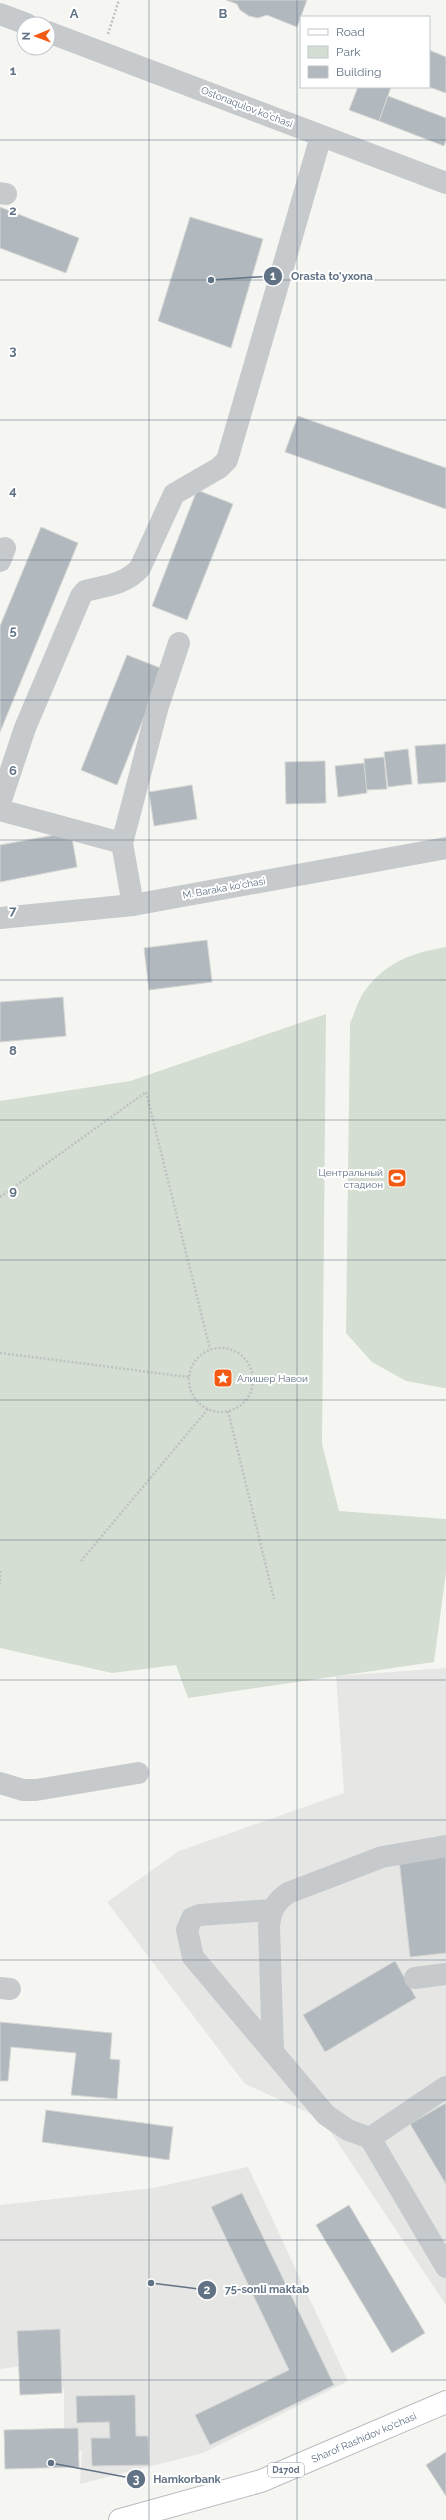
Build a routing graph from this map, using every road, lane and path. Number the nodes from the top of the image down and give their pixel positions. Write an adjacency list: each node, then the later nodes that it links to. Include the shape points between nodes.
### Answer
1 (120, 0): 5 (path)
2 (0, 14): 3 (street)
3 (16, 20)
4 (56, 35): 5 (street, Ostonaqulov ko'chasi)
5 (101, 52): 6 (street, Ostonaqulov ko'chasi)
6 (321, 136): 7 (street, Ostonaqulov ko'chasi); 9 (street, via 226,460 218,468 174,494 140,568 132,577 126,581 85,591 81,596 25,728)
7 (446, 183)
8 (179, 642): 11 (street, via 158,706)
9 (0, 803)
10 (0, 810): 11 (street)
11 (122, 843): 13 (street)
12 (446, 848): 13 (street, M. Baraka ko'chasi)
13 (133, 905): 14 (street, M. Baraka ko'chasi)
14 (0, 918)
15 (0, 1197): 16 (path, via 146,1092)
16 (210, 1349): 18 (path, via 196,1358); 20 (path, via 225,1347 235,1350 247,1360 253,1374 250,1396 243,1404)
17 (0, 1353): 18 (path)
18 (189, 1377): 19 (path, via 194,1398)
19 (208, 1409): 20 (path); 21 (path)
20 (228, 1411): 24 (path)
21 (81, 1561)
22 (0, 1571): 23 (path)
23 (0, 1584)
24 (274, 1599)
25 (138, 1773): 26 (street, via 36,1790 23,1790)
26 (0, 1784)
27 (446, 1846): 28 (street, via 382,1857 288,1893 280,1898)
28 (271, 1910): 31 (street, via 269,1926); 31 (street, via 200,1915 192,1918 187,1930 193,1956)
29 (446, 1974): 30 (street)
30 (415, 1978)
31 (273, 2052): 33 (street, via 335,2123)
32 (446, 2087): 33 (street)
33 (370, 2138): 34 (street)
34 (446, 2267)
35 (446, 2402): 36 (main road, Sharof Rashidov ko'chasi / D170d, via 261,2481)
36 (120, 2520)

